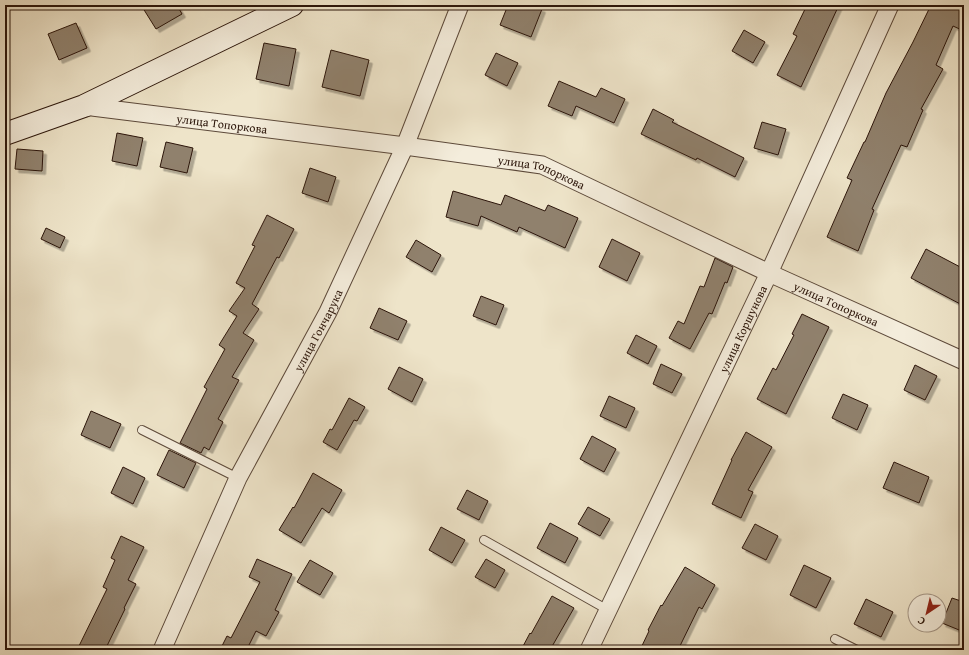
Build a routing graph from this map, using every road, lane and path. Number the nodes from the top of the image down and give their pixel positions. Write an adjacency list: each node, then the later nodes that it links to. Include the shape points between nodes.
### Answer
1 (292, 5): 4 (street, улица Топоркова)
2 (460, 5): 6 (street, улица Гончарука)
3 (890, 5): 7 (street, улица Коршунова)
4 (84, 106): 5 (street, улица Топоркова); 6 (street, улица Топоркова)
5 (5, 134)
6 (404, 146): 7 (street, улица Топоркова, via 542,166); 10 (street, улица Гончарука, via 328,312)
7 (769, 273): 8 (street, улица Топоркова); 12 (street, улица Коршунова)
8 (964, 361)
9 (142, 430): 10 (lane)
10 (238, 478): 14 (street, улица Гончарука)
11 (484, 540): 12 (lane)
12 (608, 610): 15 (street, улица Коршунова)
13 (835, 640): 16 (lane)
14 (162, 650)
15 (590, 650)
16 (857, 650)

